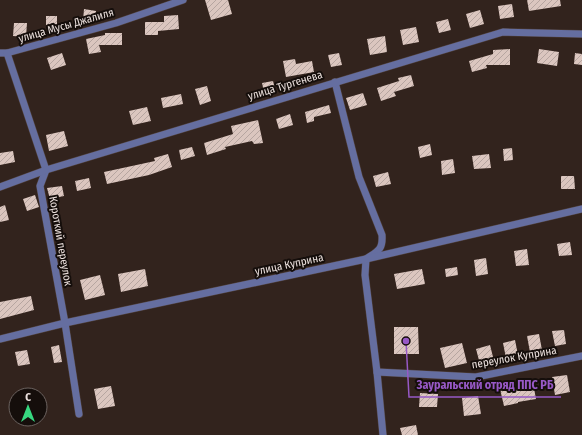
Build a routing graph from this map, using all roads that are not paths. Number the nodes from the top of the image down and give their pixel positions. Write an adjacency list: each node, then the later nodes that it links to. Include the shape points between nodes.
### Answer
1 (183, 0): 3 (street, улица Мусы Джалиля, via 116,23)
2 (582, 34): 4 (street, улица Тургенева, via 503,32)
3 (4, 53): 5 (street)
4 (335, 82): 5 (street, улица Тургенева); 8 (street, via 359,177 382,235 381,248)
5 (46, 170): 6 (street, улица Тургенева); 9 (street, Короткий переулок, via 40,186)
6 (0, 187)
7 (582, 209): 8 (street, улица Куприна)
8 (366, 259): 9 (street, улица Куприна); 12 (street, via 365,275)
9 (65, 323): 10 (street, улица Куприна); 13 (street, Короткий переулок)
10 (0, 339)
11 (582, 356): 12 (street, переулок Куприна, via 476,377)
12 (377, 372): 14 (street)
13 (79, 414)
14 (383, 435)

